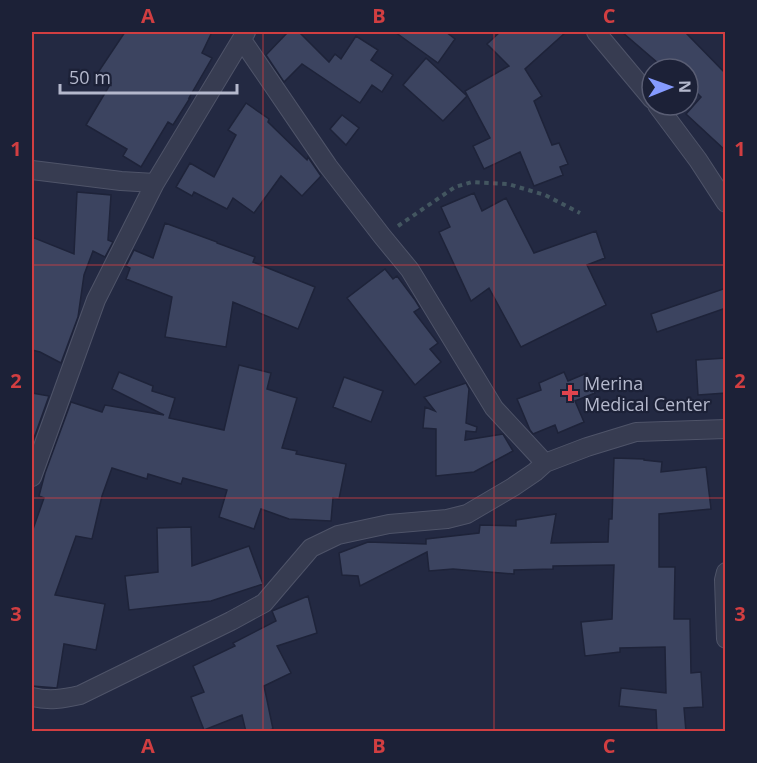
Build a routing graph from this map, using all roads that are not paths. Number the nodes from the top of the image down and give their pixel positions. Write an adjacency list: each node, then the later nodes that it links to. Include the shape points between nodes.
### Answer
1 (596, 32): 3 (street)
2 (244, 36): 6 (street); 9 (street, via 328,166 410,270 494,408)
3 (640, 85)
4 (666, 117): 7 (street)
5 (32, 170): 6 (street)
6 (155, 183): 10 (street, via 96,300)
7 (726, 203)
8 (726, 429): 9 (street, via 636,432)
9 (545, 463): 13 (street, via 467,514 338,535 311,548 264,603 231,621 80,695 60,700)
10 (32, 477)
11 (726, 573): 12 (street)
12 (726, 639)
13 (32, 697)

